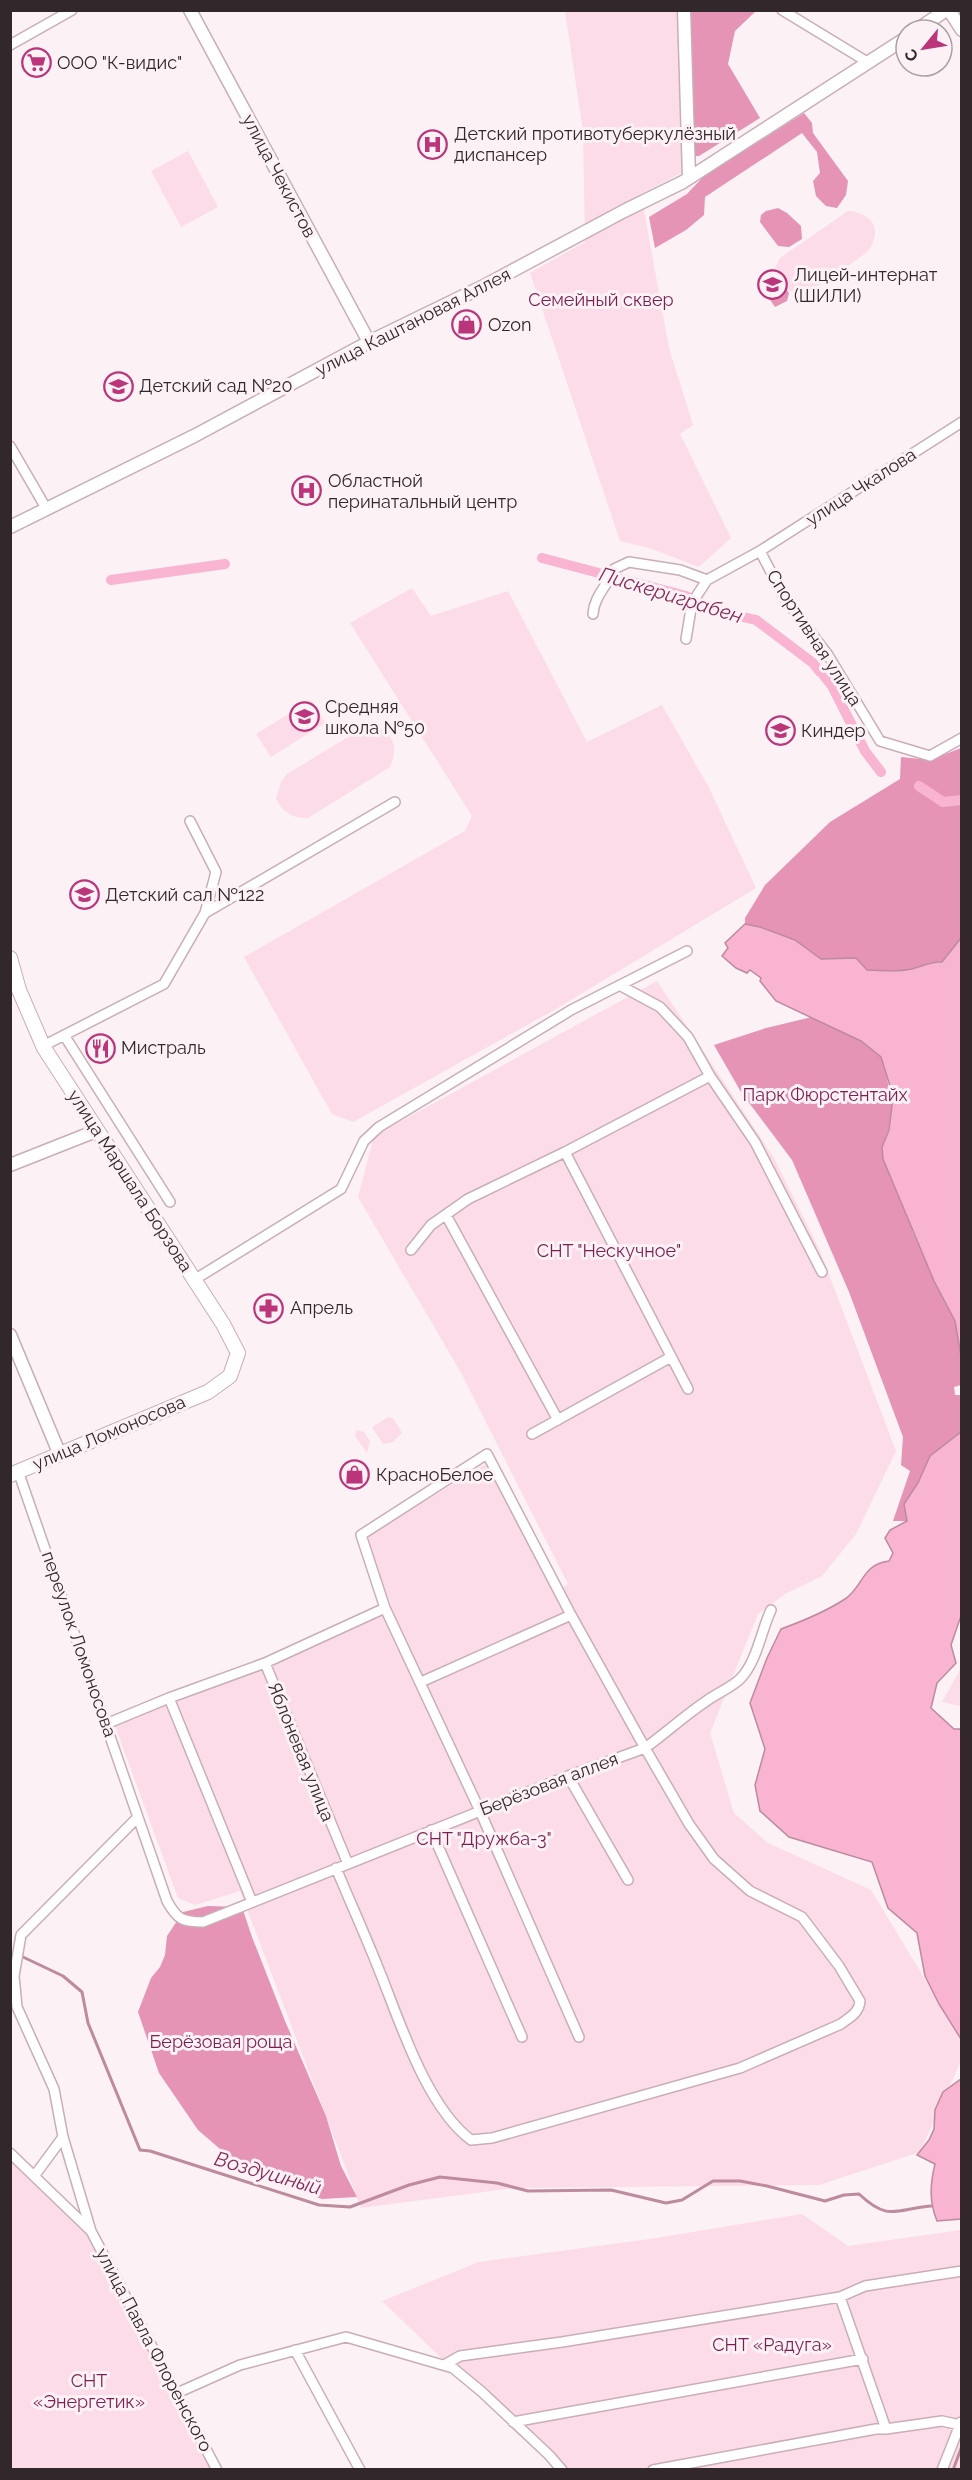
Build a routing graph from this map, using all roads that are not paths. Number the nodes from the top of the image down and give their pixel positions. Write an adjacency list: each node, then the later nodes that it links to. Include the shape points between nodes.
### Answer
1 (72, 10): 7 (street)
2 (190, 10): 11 (street, улица Чекистов)
3 (684, 10): 10 (street)
4 (782, 10): 9 (street)
5 (947, 10): 6 (street)
6 (962, 30)
7 (10, 45)
8 (894, 46): 9 (street, улица Каштановая Аллея)
9 (869, 63): 10 (street, улица Каштановая Аллея)
10 (687, 178): 11 (street, улица Каштановая Аллея)
11 (369, 342): 14 (street, улица Каштановая Аллея, via 194,436)
12 (962, 423): 16 (street, улица Чкалова)
13 (10, 446): 14 (street)
14 (46, 508): 15 (street, улица Каштановая Аллея)
15 (10, 527)
16 (760, 552): 17 (street, улица Чкалова); 20 (street, Спортивная улица, via 785,599 828,655 880,741 930,756)
17 (707, 580): 18 (street, via 680,570 629,562 614,569 594,604); 19 (street, via 694,599)
18 (593, 614)
19 (686, 639)
20 (962, 738)
21 (396, 802): 23 (street)
22 (190, 821): 23 (street, via 216,872)
23 (206, 914): 27 (street, via 164,984)
24 (687, 951): 26 (street)
25 (10, 958): 28 (main road, улица Маршала Борзова)
26 (621, 986): 29 (street, via 660,1007 688,1037); 37 (street, via 571,1010 379,1127 364,1141 341,1189)
27 (64, 1035): 28 (street); 33 (street)
28 (43, 1046): 30 (main road, улица Маршала Борзова)
29 (710, 1076): 31 (street); 36 (street, via 755,1142)
30 (96, 1131): 32 (street); 37 (main road, улица Маршала Борзова)
31 (565, 1152): 34 (street, via 468,1199); 39 (street)
32 (10, 1165)
33 (170, 1202)
34 (446, 1215): 35 (street, via 431,1225); 42 (street)
35 (411, 1250)
36 (822, 1272)
37 (194, 1280): 41 (main road, улица Маршала Борзова, via 238,1353 230,1376)
38 (10, 1335): 44 (street)
39 (671, 1357): 40 (street); 42 (street)
40 (688, 1389)
41 (208, 1392): 44 (main road, улица Ломоносова)
42 (558, 1420): 43 (street)
43 (532, 1434)
44 (60, 1455): 45 (main road, улица Ломоносова)
45 (14, 1473): 52 (street, переулок Ломоносова)
46 (386, 1608): 48 (street, via 361,1535 487,1454); 49 (street); 50 (street)
47 (771, 1610): 53 (street, Берёзовая аллея, via 754,1656 740,1678)
48 (571, 1615): 50 (street); 53 (street)
49 (265, 1663): 51 (street, Яблоневая улица); 58 (street, Яблоневая улица)
50 (421, 1682): 55 (street)
51 (169, 1698): 52 (street, Яблоневая улица); 61 (street)
52 (106, 1724): 56 (street, переулок Ломоносова)
53 (645, 1748): 54 (street, Берёзовая аллея); 59 (street, via 714,1859 750,1891 792,1911 811,1927 860,2001 854,2015 814,2037 740,2068 492,2138 471,2140 448,2118 430,2088)
54 (568, 1776): 55 (street, Берёзовая аллея); 60 (street)
55 (480, 1811): 57 (street, Берёзовая аллея); 63 (street)
56 (138, 1817): 61 (street, Берёзовая аллея, via 174,1914 187,1922 203,1922); 64 (street, улица Павла Флоренского, via 21,1935 19,1943 14,1976 17,2007 54,2089)
57 (431, 1830): 58 (street, Берёзовая аллея); 62 (street)
58 (348, 1864): 59 (street, Берёзовая аллея)
59 (336, 1868): 61 (street, Берёзовая аллея)
60 (628, 1880)
61 (252, 1902)
62 (522, 2037)
63 (579, 2037)
64 (63, 2137): 66 (street); 67 (street, улица Павла Флоренского)
65 (10, 2153): 66 (street, улица Павла Флоренского)
66 (35, 2175): 67 (street, улица Павла Флоренского)
67 (91, 2231): 73 (street, улица Павла Флоренского)
68 (962, 2271): 69 (street, via 865,2286)
69 (840, 2297): 71 (street); 72 (street, via 460,2356)
70 (295, 2350): 72 (street, via 346,2337); 73 (street, via 240,2365); 78 (street)
71 (863, 2359): 74 (street); 76 (street)
72 (446, 2364): 74 (street)
73 (177, 2393): 77 (street, улица Павла Флоренского)
74 (513, 2422): 79 (street)
75 (961, 2422): 76 (street); 81 (street)
76 (886, 2429): 80 (street)
77 (217, 2469)
78 (360, 2469)
79 (562, 2469)
80 (653, 2469)
81 (942, 2469)

